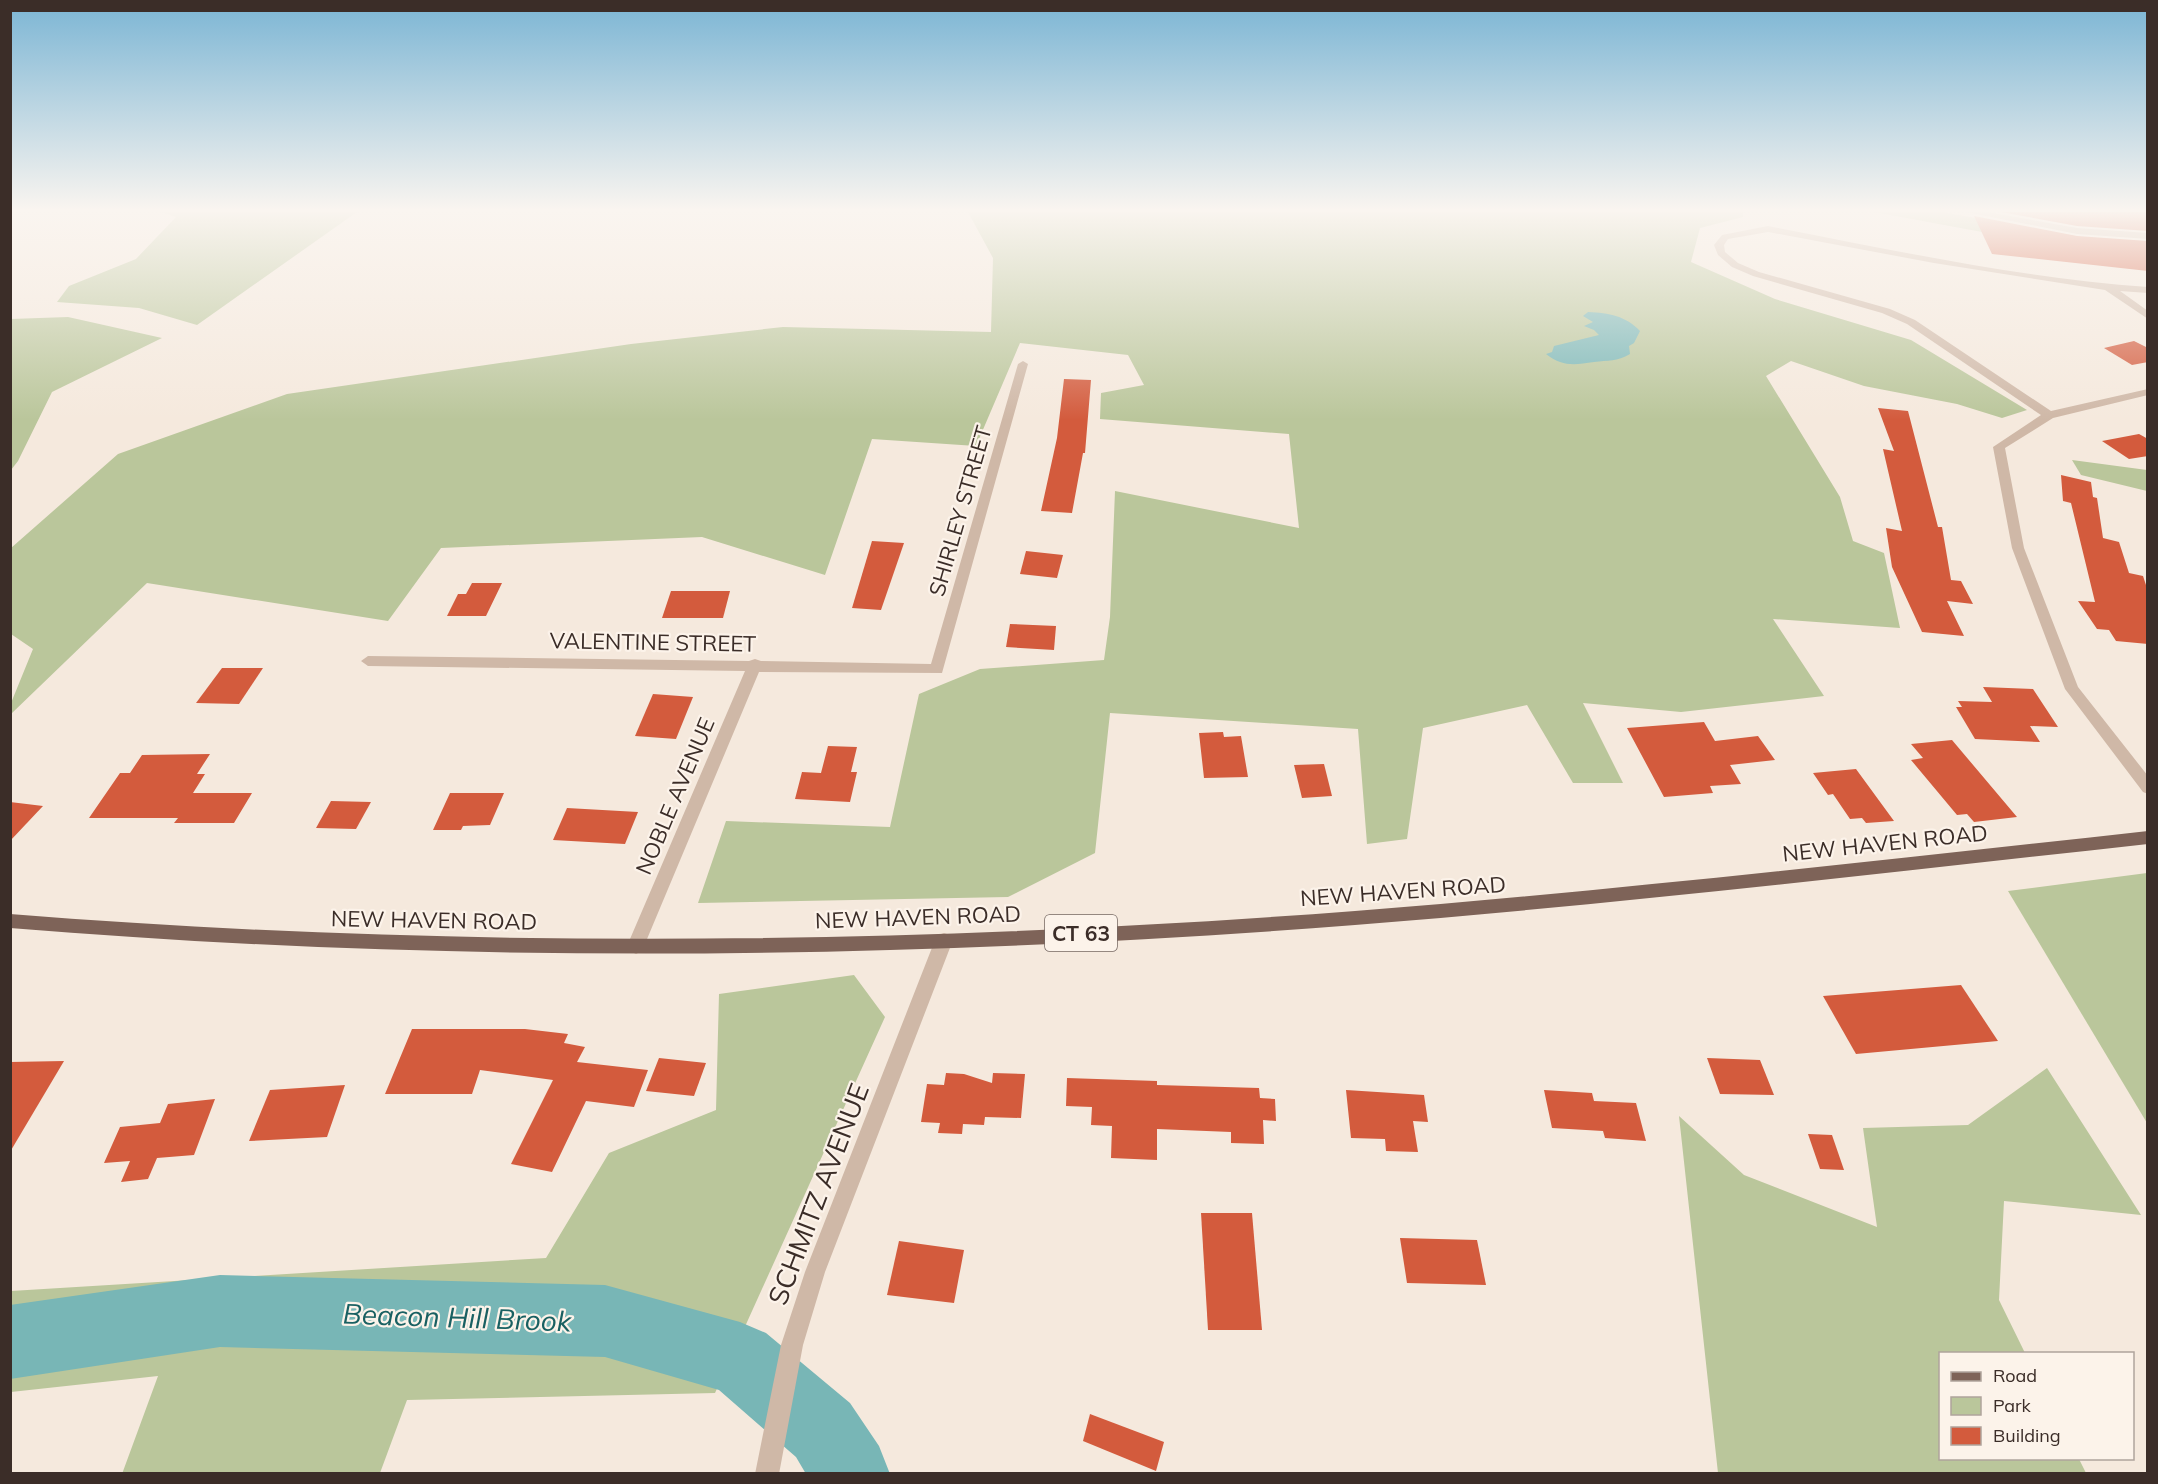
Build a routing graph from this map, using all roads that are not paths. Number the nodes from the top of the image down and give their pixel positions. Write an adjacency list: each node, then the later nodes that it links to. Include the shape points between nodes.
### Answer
1 (1781, 281): 8 (street, via 1911,322)
2 (2070, 281): 3 (street)
3 (2107, 287): 4 (street); 5 (street)
4 (2148, 290)
5 (2148, 316)
6 (1023, 364): 11 (street, SHIRLEY STREET)
7 (2148, 392): 8 (street)
8 (2049, 415): 12 (street, via 1999,447 2018,548 2072,689)
9 (368, 661): 10 (street, VALENTINE STREET)
10 (755, 664): 11 (street, VALENTINE STREET); 16 (street, NOBLE AVENUE)
11 (937, 669)
12 (2148, 788)
13 (2148, 837): 15 (main road, NEW HAVEN ROAD / CT 63, via 1522,904 1238,926)
14 (10, 921): 16 (main road, NEW HAVEN ROAD / CT 63, via 195,935 391,943)
15 (944, 940): 16 (main road, NEW HAVEN ROAD / CT 63); 17 (street, SCHMITZ AVENUE, via 815,1272 792,1345)
16 (636, 946)
17 (767, 1473)

